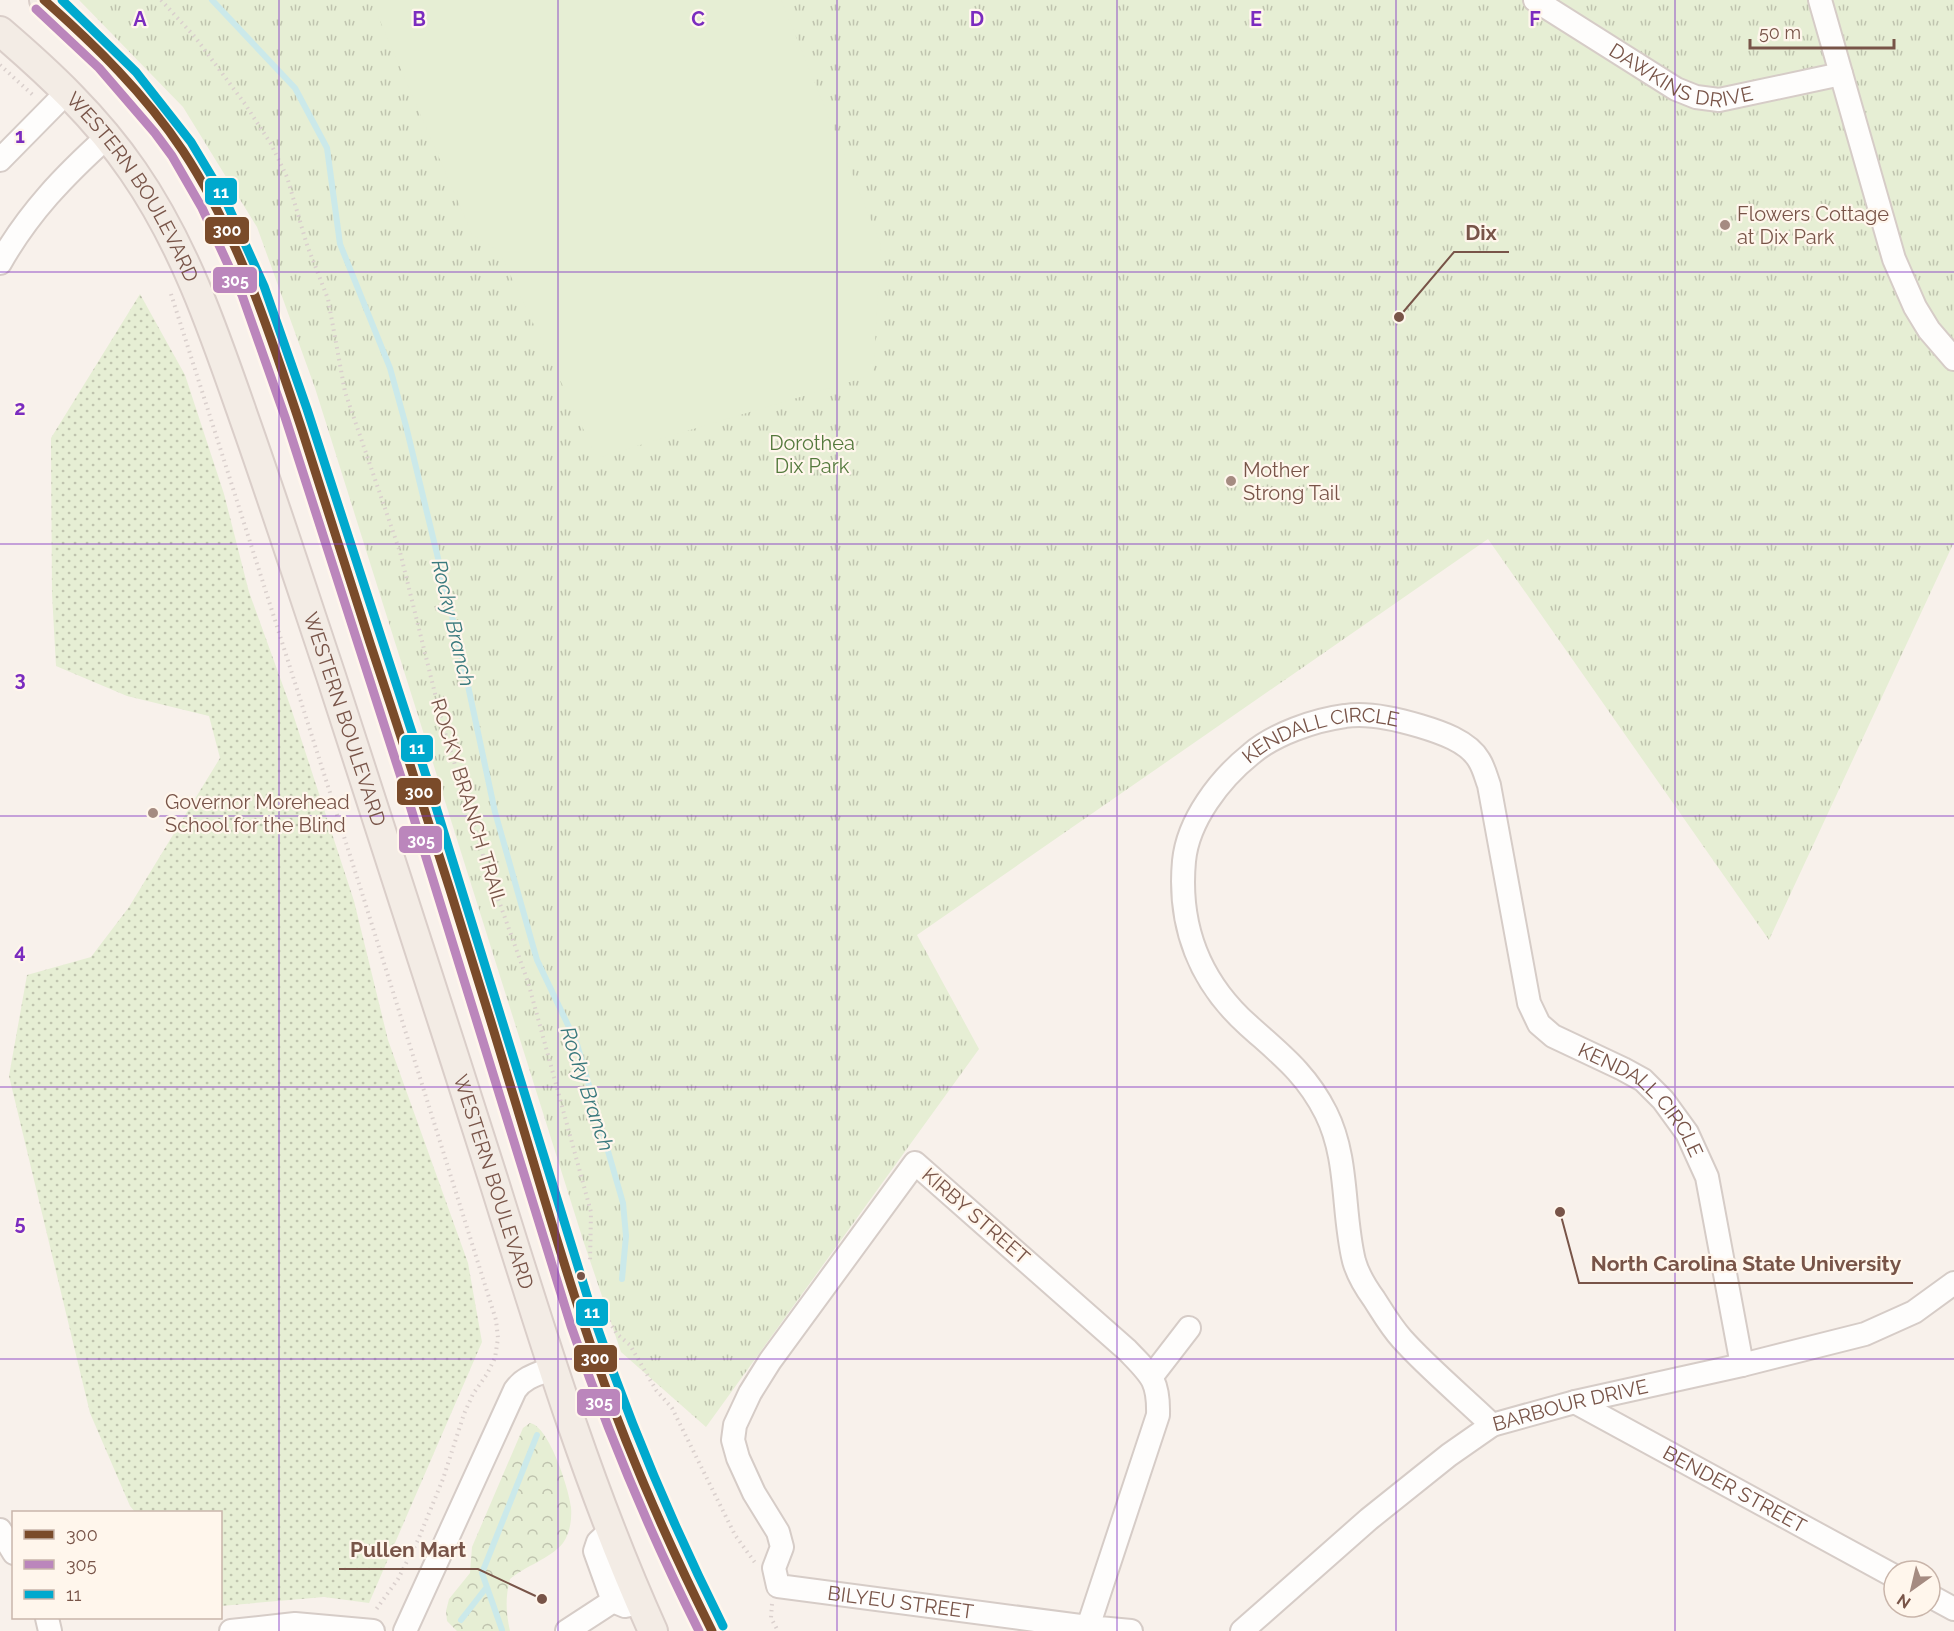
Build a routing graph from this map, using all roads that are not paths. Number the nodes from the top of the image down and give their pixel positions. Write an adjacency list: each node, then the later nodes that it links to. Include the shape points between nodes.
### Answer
1 (44, 0): 13 (main road, via 112,64 163,124 195,169 252,285 452,894)
2 (1535, 0): 5 (street, DAWKINS DRIVE, via 1676,89 1696,97 1719,100)
3 (1820, 0): 5 (street)
4 (0, 31): 6 (main road, WESTERN BOULEVARD)
5 (1841, 74): 10 (street, via 1898,269 1924,322)
6 (67, 92): 7 (main road, WESTERN BOULEVARD); 8 (street)
7 (107, 137): 9 (street, via 31,214); 15 (main road, WESTERN BOULEVARD, via 154,205 190,273 212,327 291,552 405,900)
8 (0, 160)
9 (0, 263)
10 (1954, 359)
11 (1953, 1285): 14 (street, BARBOUR DRIVE, via 1914,1312 1865,1334)
12 (1189, 1328): 16 (street)
13 (594, 1354): 15 (main road); 30 (main road, via 647,1494)
14 (1742, 1365): 17 (street, BARBOUR DRIVE); 18 (street, KENDALL CIRCLE, via 1707,1178 1687,1133 1663,1100 1642,1080 1553,1036 1539,1024 1529,1003 1490,785 1479,758 1466,746 1437,731 1403,720 1347,715 1323,720 1300,727 1252,752 1230,774 1198,818 1188,838 1184,861 1189,932 1206,977 1224,1001 1299,1072 1327,1114 1341,1160 1354,1262 1365,1286 1402,1339)
15 (553, 1368): 23 (main road, WESTERN BOULEVARD, via 610,1530); 27 (street, via 530,1376 514,1390)
16 (1152, 1376): 22 (street, KIRBY STREET, via 915,1163 770,1361 735,1425 733,1440 738,1458 782,1546 774,1568); 25 (street, via 1158,1395 1158,1415)
17 (1575, 1402): 18 (street, BARBOUR DRIVE); 21 (street, BENDER STREET)
18 (1492, 1425): 32 (street, BARBOUR DRIVE, via 1369,1519)
19 (0, 1530): 20 (street)
20 (12, 1549)
21 (1882, 1569)
22 (778, 1586): 25 (street, BILYEU STREET)
23 (627, 1602): 28 (street); 29 (main road, WESTERN BOULEVARD)
24 (374, 1622): 26 (street)
25 (1088, 1627): 31 (street, BILYEU STREET)
26 (231, 1631)
27 (405, 1631)
28 (567, 1631)
29 (653, 1631)
30 (712, 1631)
31 (1131, 1631)
32 (1242, 1631)

